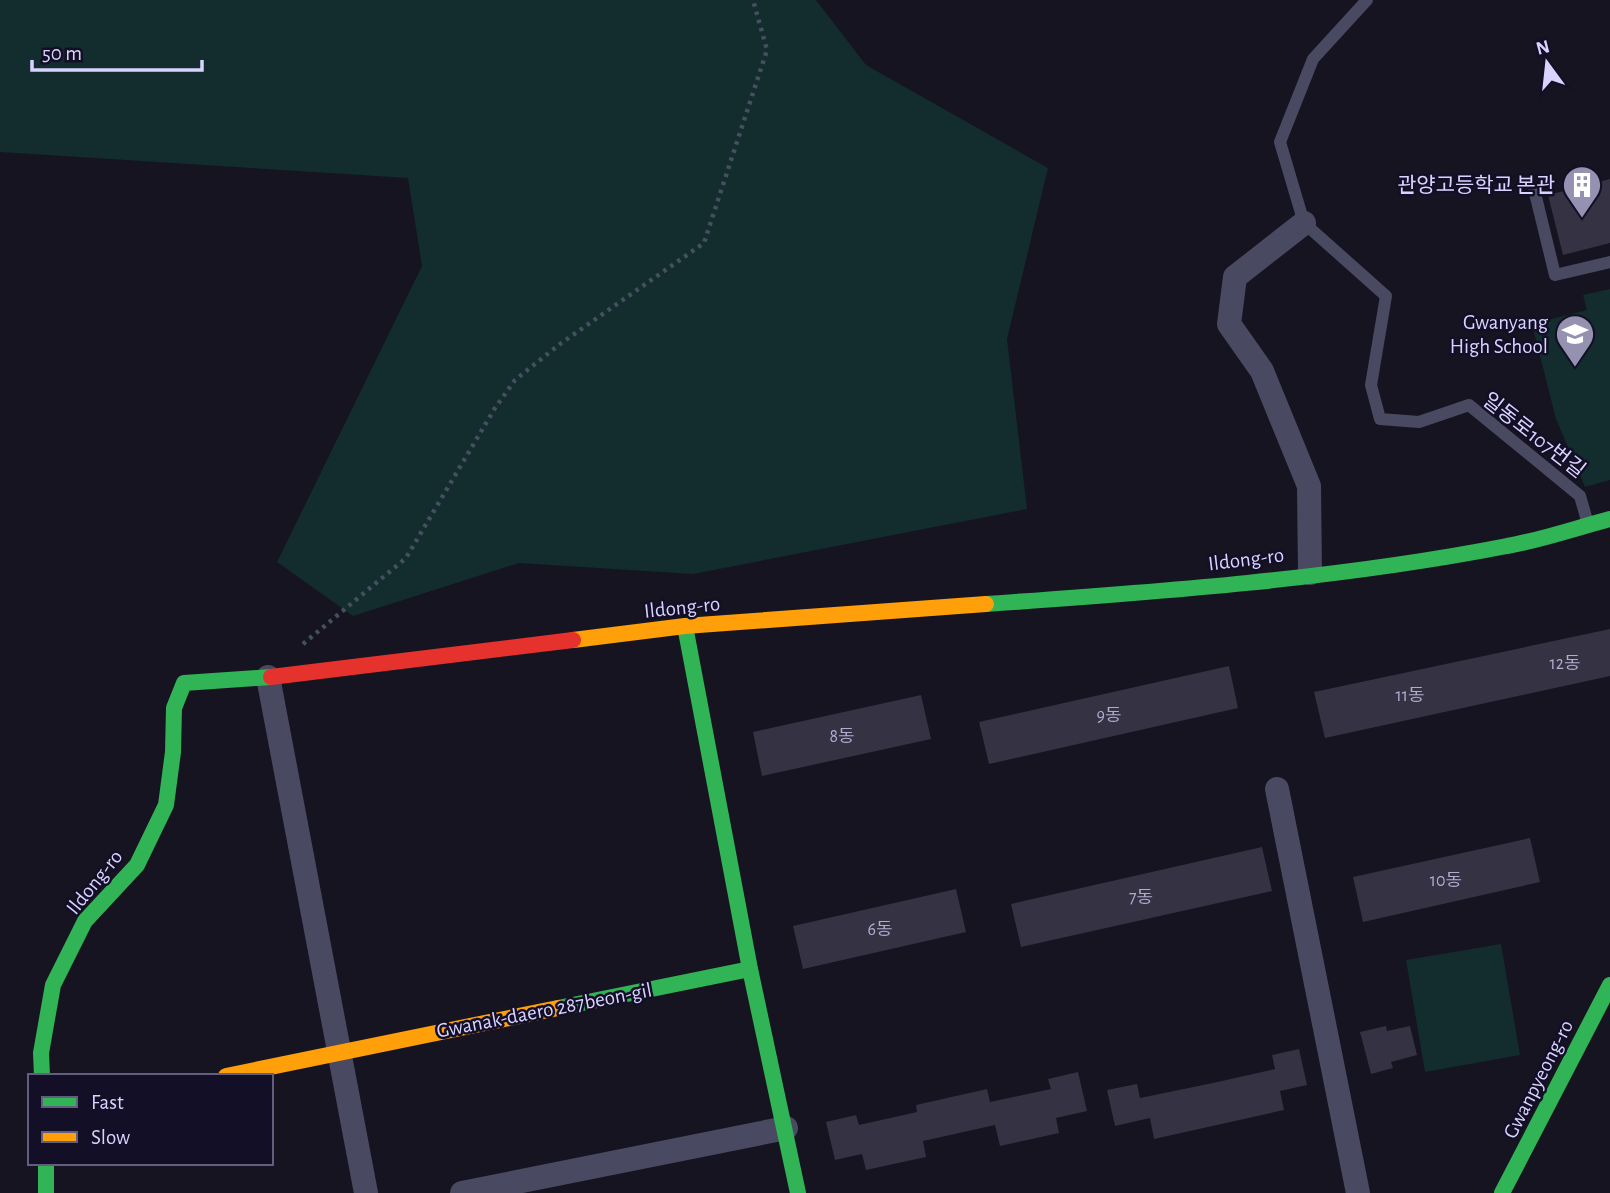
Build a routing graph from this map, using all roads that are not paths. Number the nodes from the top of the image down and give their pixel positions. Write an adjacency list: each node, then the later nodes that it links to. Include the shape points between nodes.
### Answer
1 (1367, 0): 3 (lane, via 1313,59 1280,142)
2 (1534, 189): 4 (lane, via 1555,275)
3 (1304, 223): 6 (lane, 일동로107번길, via 1386,296 1371,385 1380,419 1419,422 1469,405 1580,496); 7 (street, via 1235,277 1229,324 1262,372 1309,486)
4 (1610, 262)
5 (1610, 519): 6 (street, Ildong-ro)
6 (1588, 524): 7 (street, Ildong-ro, via 1509,546)
7 (1310, 573): 8 (street, Ildong-ro, via 1130,594)
8 (685, 626): 9 (street, Ildong-ro); 11 (street)
9 (268, 677): 13 (street); 14 (street, Ildong-ro, via 184,683 173,708 166,805 137,865 85,921 53,985 41,1053)
10 (1276, 789): 22 (street)
11 (750, 969): 13 (street, Gwanak-daero 287beon-gil); 16 (street)
12 (1610, 985): 23 (street, Gwanpyeong-ro)
13 (338, 1052): 15 (street); 19 (street)
14 (42, 1074)
15 (235, 1074)
16 (786, 1128): 20 (street); 21 (street)
17 (46, 1165): 18 (street)
18 (46, 1193)
19 (366, 1193)
20 (462, 1193)
21 (798, 1193)
22 (1358, 1193)
23 (1502, 1193)

